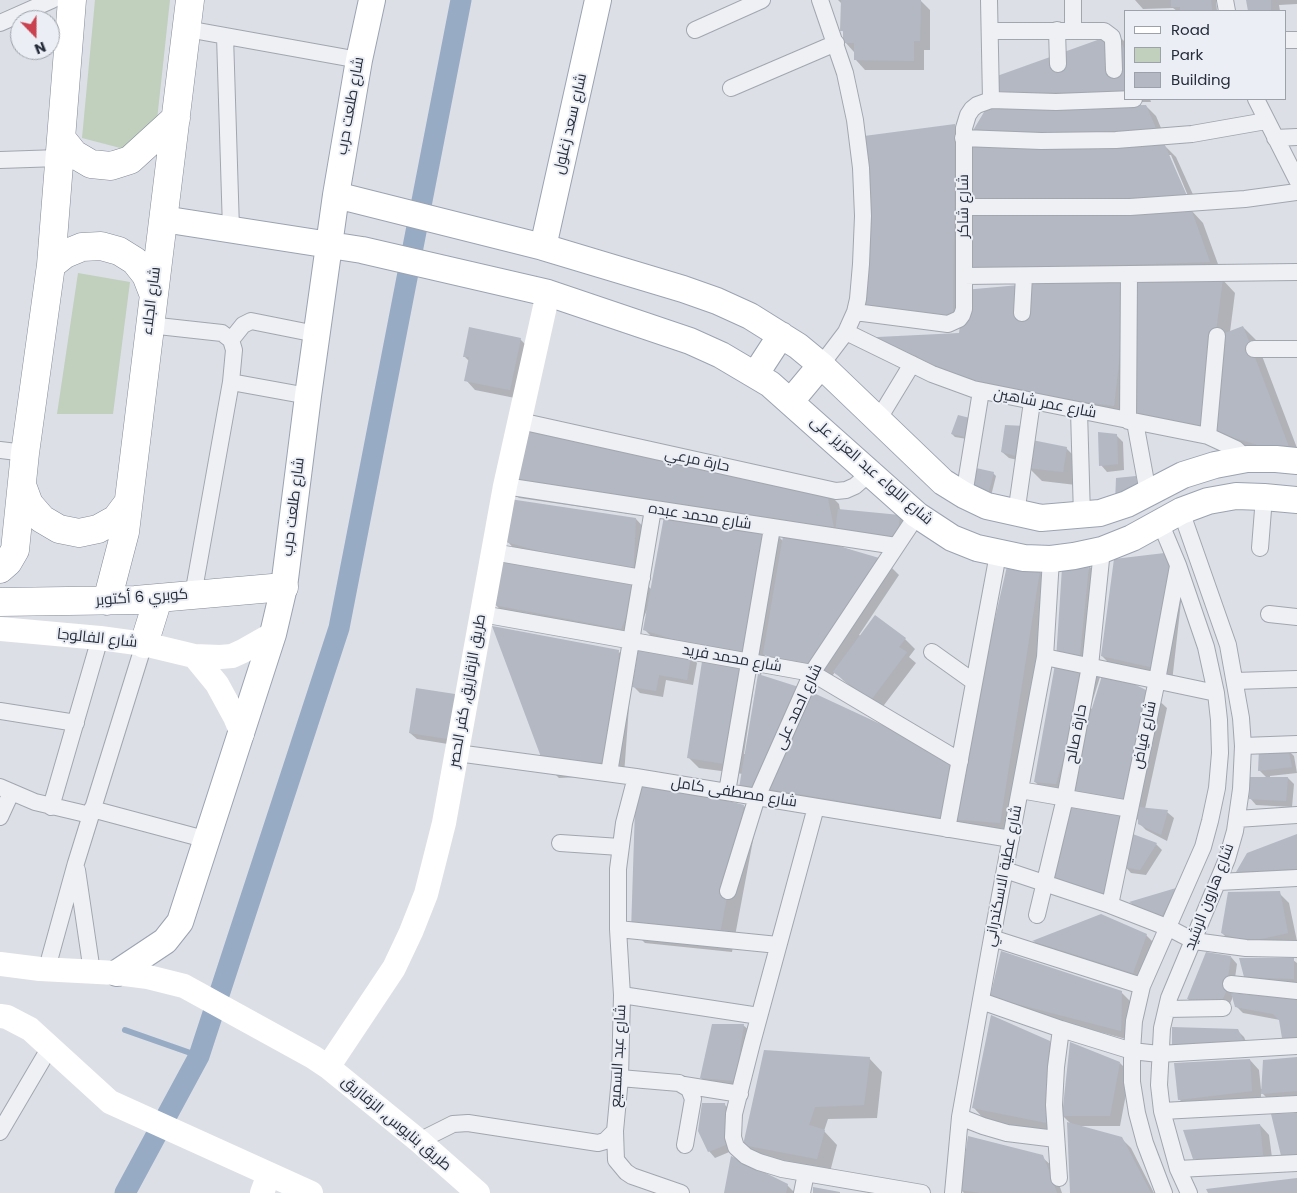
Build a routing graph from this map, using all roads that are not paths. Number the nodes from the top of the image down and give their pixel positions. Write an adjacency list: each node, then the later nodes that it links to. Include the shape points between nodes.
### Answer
1 (52, 0): 10 (street)
2 (72, 0): 29 (highway)
3 (190, 0): 11 (highway, شارع الجلاء)
4 (372, 0): 17 (main road, شارع طلعت حرب)
5 (598, 0): 38 (main road, شارع سعد زغلول)
6 (762, 0): 12 (street)
7 (820, 0): 16 (street)
8 (989, 0): 13 (street)
9 (1072, 0): 14 (street)
10 (0, 23)
11 (187, 29): 15 (street); 24 (highway, شارع الجلاء)
12 (695, 30)
13 (990, 30): 14 (street); 22 (street)
14 (1065, 30): 18 (street); 19 (street, via 1108,33 1113,41)
15 (225, 36): 17 (street); 36 (street)
16 (836, 42): 20 (street); 46 (street, via 855,120 861,168 864,216)
17 (359, 60): 33 (main road, شارع طلعت حرب)
18 (1058, 64)
19 (1114, 70)
20 (731, 88)
21 (1124, 99): 22 (street)
22 (990, 100): 27 (street, شارع شاكر, via 977,105 968,115)
23 (1256, 100): 25 (street)
24 (176, 118): 29 (highway, via 130,160 111,166 91,164); 35 (highway, شارع الجلاء)
25 (1266, 121): 27 (street, via 1192,134 1116,140); 28 (street)
26 (1297, 137): 28 (street)
27 (963, 138): 34 (street, شارع شاكر)
28 (1275, 138): 31 (street)
29 (61, 148): 30 (street); 39 (highway)
30 (0, 160)
31 (1297, 180)
32 (1297, 192): 34 (street, via 1130,207)
33 (336, 195): 37 (main road, شارع طلعت حرب); 38 (main road)
34 (964, 207): 42 (street, شارع شاكر)
35 (164, 219): 36 (main road, شارع اللواء عبد العزيز على); 44 (highway, شارع الجلاء)
36 (231, 229): 37 (main road, شارع اللواء عبد العزيز على)
37 (329, 244): 45 (main road, شارع اللواء عبد العزيز على); 50 (main road, شارع طلعت حرب)
38 (543, 248): 51 (main road, via 717,301)
39 (51, 265): 44 (highway, via 82,247 101,246 119,251 134,261 146,275); 69 (highway)
40 (1297, 272): 41 (street)
41 (1129, 275): 43 (street); 67 (street)
42 (964, 276): 43 (street); 46 (street, شارع شاكر, via 964,309 959,319 948,324)
43 (1024, 276): 47 (street)
44 (153, 292): 48 (highway, شارع الجلاء)
45 (548, 293): 58 (main road, شارع اللواء عبد العزيز على, via 690,341); 66 (main road, طريق الزقازيق, كفر الحصر)
46 (855, 312): 49 (street)
47 (1022, 313)
48 (149, 325): 53 (street, via 216,332); 79 (highway, شارع الجلاء)
49 (846, 332): 56 (street, شارع عمر شاهين); 57 (street)
50 (316, 334): 53 (street, via 251,321); 61 (main road, شارع طلعت حرب)
51 (781, 335): 57 (main road); 58 (main road)
52 (1217, 336): 68 (street)
53 (230, 340): 59 (street, via 234,350)
54 (1297, 348): 55 (street)
55 (1254, 350)
56 (912, 364): 60 (street, شارع عمر شاهين); 65 (street)
57 (821, 366): 62 (main road); 65 (main road)
58 (755, 375): 62 (main road, شارع اللواء عبد العزيز على)
59 (231, 382): 61 (street); 96 (street)
60 (981, 391): 63 (street, شارع عمر شاهين); 76 (street)
61 (308, 396): 95 (main road, شارع طلعت حرب)
62 (791, 402): 72 (main road, شارع اللواء عبد العزيز على)
63 (1032, 402): 64 (street, شارع عمر شاهين); 81 (street)
64 (1079, 411): 67 (street, شارع عمر شاهين); 83 (street)
65 (878, 420): 76 (main road, via 943,482)
66 (520, 421): 72 (street, حارة مرعي, via 836,491 855,486); 74 (main road, طريق الزقازيق, كفر الحصر)
67 (1132, 422): 68 (street, شارع عمر شاهين); 75 (street)
68 (1208, 436): 70 (street, شارع عمر شاهين, via 1223,441)
69 (12, 451): 73 (highway)
70 (1248, 459): 71 (main road); 75 (main road, via 1184,475)
71 (1297, 462)
72 (868, 471): 82 (main road, شارع اللواء عبد العزيز على)
73 (22, 485): 79 (highway, via 28,504 42,519 59,529 78,533 98,529 116,519); 93 (highway, via 15,550)
74 (505, 486): 80 (street, شارع محمد عبده); 89 (main road, طريق الزقازيق, كفر الحصر)
75 (1148, 493): 83 (main road, via 1100,514)
76 (964, 495): 81 (main road)
77 (1264, 496): 78 (main road, شارع اللواء عبد العزيز على); 84 (main road, شارع اللواء عبد العزيز على, via 1208,501); 87 (street)
78 (1297, 500)
79 (128, 503): 98 (highway, شارع الجلاء)
80 (653, 509): 85 (street, شارع محمد عبده); 94 (street)
81 (1016, 514): 83 (main road, via 1041,518)
82 (917, 515): 86 (street, شارع احمد على); 90 (main road, شارع اللواء عبد العزيز على, via 952,538)
83 (1082, 516)
84 (1170, 516): 88 (main road, شارع اللواء عبد العزيز على, via 1132,538); 92 (street, شارع هارون الرشيد); 116 (street, شارع هارون الرشيد, via 1228,645)
85 (772, 528): 86 (street, شارع محمد عبده); 111 (street)
86 (896, 546): 113 (street, شارع احمد على)
87 (1260, 548)
88 (1102, 550): 91 (main road, شارع اللواء عبد العزيز على); 112 (street, حارة صالح)
89 (493, 552): 94 (street); 100 (main road, طريق الزقازيق, كفر الحصر)
90 (998, 554): 91 (main road, شارع اللواء عبد العزيز على); 117 (street)
91 (1051, 559): 110 (street, شارع عطية الاسكندراني)
92 (1178, 565): 115 (street, شارع فياض); 118 (street, شارع هارون الرشيد, via 1206,647)
93 (0, 569)
94 (642, 578): 106 (street)
95 (284, 587): 96 (highway, كوبري 6 أكتوبر); 104 (main road, شارع طلعت حرب)
96 (193, 595): 97 (highway, كوبري 6 أكتوبر)
97 (158, 599): 98 (highway, كوبري 6 أكتوبر); 107 (highway)
98 (106, 601): 99 (highway, كوبري 6 أكتوبر)
99 (0, 602)
100 (482, 614): 106 (street, شارع محمد فريد); 124 (main road, طريق الزقازيق, كفر الحصر)
101 (1269, 614): 102 (street)
102 (1297, 617)
103 (0, 629): 105 (main road, شارع الفالوجا)
104 (273, 634): 109 (main road, شارع الفالوجا, via 232,656); 121 (main road, شارع طلعت حرب)
105 (100, 638): 107 (main road, شارع الفالوجا); 120 (street)
106 (632, 641): 111 (street, شارع محمد فريد); 126 (street)
107 (144, 644): 109 (main road, شارع الفالوجا); 136 (street)
108 (932, 652): 117 (street)
109 (194, 656): 121 (main road, via 217,684)
110 (1045, 656): 112 (street); 129 (street, شارع عطية الاسكندراني)
111 (749, 662): 113 (street, شارع محمد فريد); 130 (street)
112 (1090, 666): 115 (street); 132 (street, حارة صالح)
113 (812, 673): 125 (street, شارع محمد فريد); 131 (street, شارع احمد على)
114 (1297, 679): 116 (street)
115 (1157, 680): 118 (street); 135 (street, شارع فياض)
116 (1235, 681): 123 (street, شارع هارون الرشيد)
117 (974, 682): 125 (street)
118 (1216, 693): 153 (street, شارع هارون الرشيد, via 1220,720 1217,788 1200,855)
119 (0, 711): 120 (street)
120 (76, 723): 134 (street)
121 (242, 734): 142 (main road, شارع طلعت حرب)
122 (1297, 744): 123 (street)
123 (1243, 746): 139 (street, شارع هارون الرشيد)
124 (457, 753): 126 (street, شارع مصطفى كامل); 176 (main road, طريق الزقازيق, كفر الحصر, via 437,855 411,932 394,968)
125 (960, 761): 140 (street)
126 (609, 774): 127 (street, شارع مصطفى كامل)
127 (636, 777): 130 (street, شارع مصطفى كامل); 144 (street, شارع عبد السميع)
128 (5, 790): 134 (street); 138 (street)
129 (1020, 790): 132 (street); 141 (street, شارع عطية الاسكندراني)
130 (726, 792): 131 (street, شارع مصطفى كامل)
131 (758, 797): 133 (street, شارع مصطفى كامل); 150 (street, شارع احمد على)
132 (1065, 798): 135 (street); 149 (street, حارة صالح)
133 (816, 806): 140 (street, شارع مصطفى كامل); 157 (street)
134 (51, 807): 136 (street)
135 (1130, 809): 151 (street, شارع فياض)
136 (91, 812): 142 (street); 145 (street)
137 (1297, 814): 139 (street)
138 (0, 817)
139 (1236, 819): 148 (street, شارع هارون الرشيد)
140 (948, 829): 141 (street, شارع مصطفى كامل)
141 (1010, 839): 146 (street, شارع عطية الاسكندراني)
142 (208, 840): 161 (main road, شارع طلعت حرب, via 185,910 173,932 160,944)
143 (560, 842): 144 (street)
144 (620, 847): 154 (street, شارع عبد السميع)
145 (76, 862): 160 (street); 161 (street)
146 (1005, 870): 149 (street); 155 (street, شارع عطية الاسكندراني)
147 (1297, 878): 148 (street)
148 (1218, 882): 156 (street, شارع هارون الرشيد)
149 (1045, 883): 151 (street); 152 (street, حارة صالح)
150 (728, 891)
151 (1110, 905): 153 (street)
152 (1037, 915)
153 (1168, 928): 156 (street); 163 (street, شارع هارون الرشيد)
154 (618, 929): 157 (street); 165 (street, شارع عبد السميع)
155 (992, 938): 163 (street); 166 (street, شارع عطية الاسكندراني)
156 (1194, 941): 158 (street, via 1246,948); 168 (street, شارع هارون الرشيد)
157 (778, 945): 170 (street)
158 (1297, 949)
159 (0, 964): 160 (main road, طريق بنايوس, الزقازيق)
160 (47, 968): 161 (main road, طريق بنايوس, الزقازيق)
161 (105, 972): 176 (main road, طريق بنايوس, الزقازيق, via 145,976 184,986)
162 (1231, 984): 164 (street)
163 (1142, 986): 174 (street, شارع هارون الرشيد, via 1134,1021)
164 (1297, 991)
165 (622, 995): 170 (street); 177 (street, شارع عبد السميع)
166 (981, 1001): 171 (street); 182 (street, شارع عطية الاسكندراني)
167 (1223, 1008): 168 (street)
168 (1166, 1009): 175 (street, شارع هارون الرشيد)
169 (0, 1016): 173 (main road, via 30,1029)
170 (759, 1016): 179 (street)
171 (1061, 1029): 174 (street); 185 (street, via 1054,1105)
172 (1297, 1046): 175 (street)
173 (50, 1047): 184 (street); 191 (main road, via 110,1102)
174 (1132, 1051): 175 (street); 199 (street, شارع هارون الرشيد, via 1136,1113)
175 (1159, 1054): 181 (street, شارع هارون الرشيد)
176 (321, 1062): 186 (main road, طريق بنايوس, الزقازيق)
177 (620, 1078): 178 (street); 183 (street, شارع عبد السميع)
178 (684, 1085): 179 (street); 187 (street, via 693,1099)
179 (740, 1094): 190 (street, via 734,1114 736,1148 758,1162)
180 (1297, 1104): 181 (street)
181 (1162, 1111): 189 (street, شارع هارون الرشيد)
182 (960, 1118): 185 (street, via 1007,1133); 198 (street, شارع عطية الاسكندراني)
183 (615, 1131): 186 (street, via 598,1143 468,1123 453,1124); 195 (street, شارع عبد السميع, via 616,1160 626,1172)
184 (0, 1132)
185 (1056, 1139): 192 (street)
186 (419, 1141): 194 (main road, طريق بنايوس, الزقازيق)
187 (685, 1145)
188 (1297, 1164): 189 (street)
189 (1178, 1169): 200 (street, شارع هارون الرشيد)
190 (806, 1173): 196 (street); 197 (street)
191 (261, 1177): 193 (main road)
192 (1059, 1178)
193 (311, 1193)
194 (478, 1193)
195 (681, 1193)
196 (802, 1193)
197 (922, 1193)
198 (953, 1193)
199 (1164, 1193)
200 (1189, 1193)

